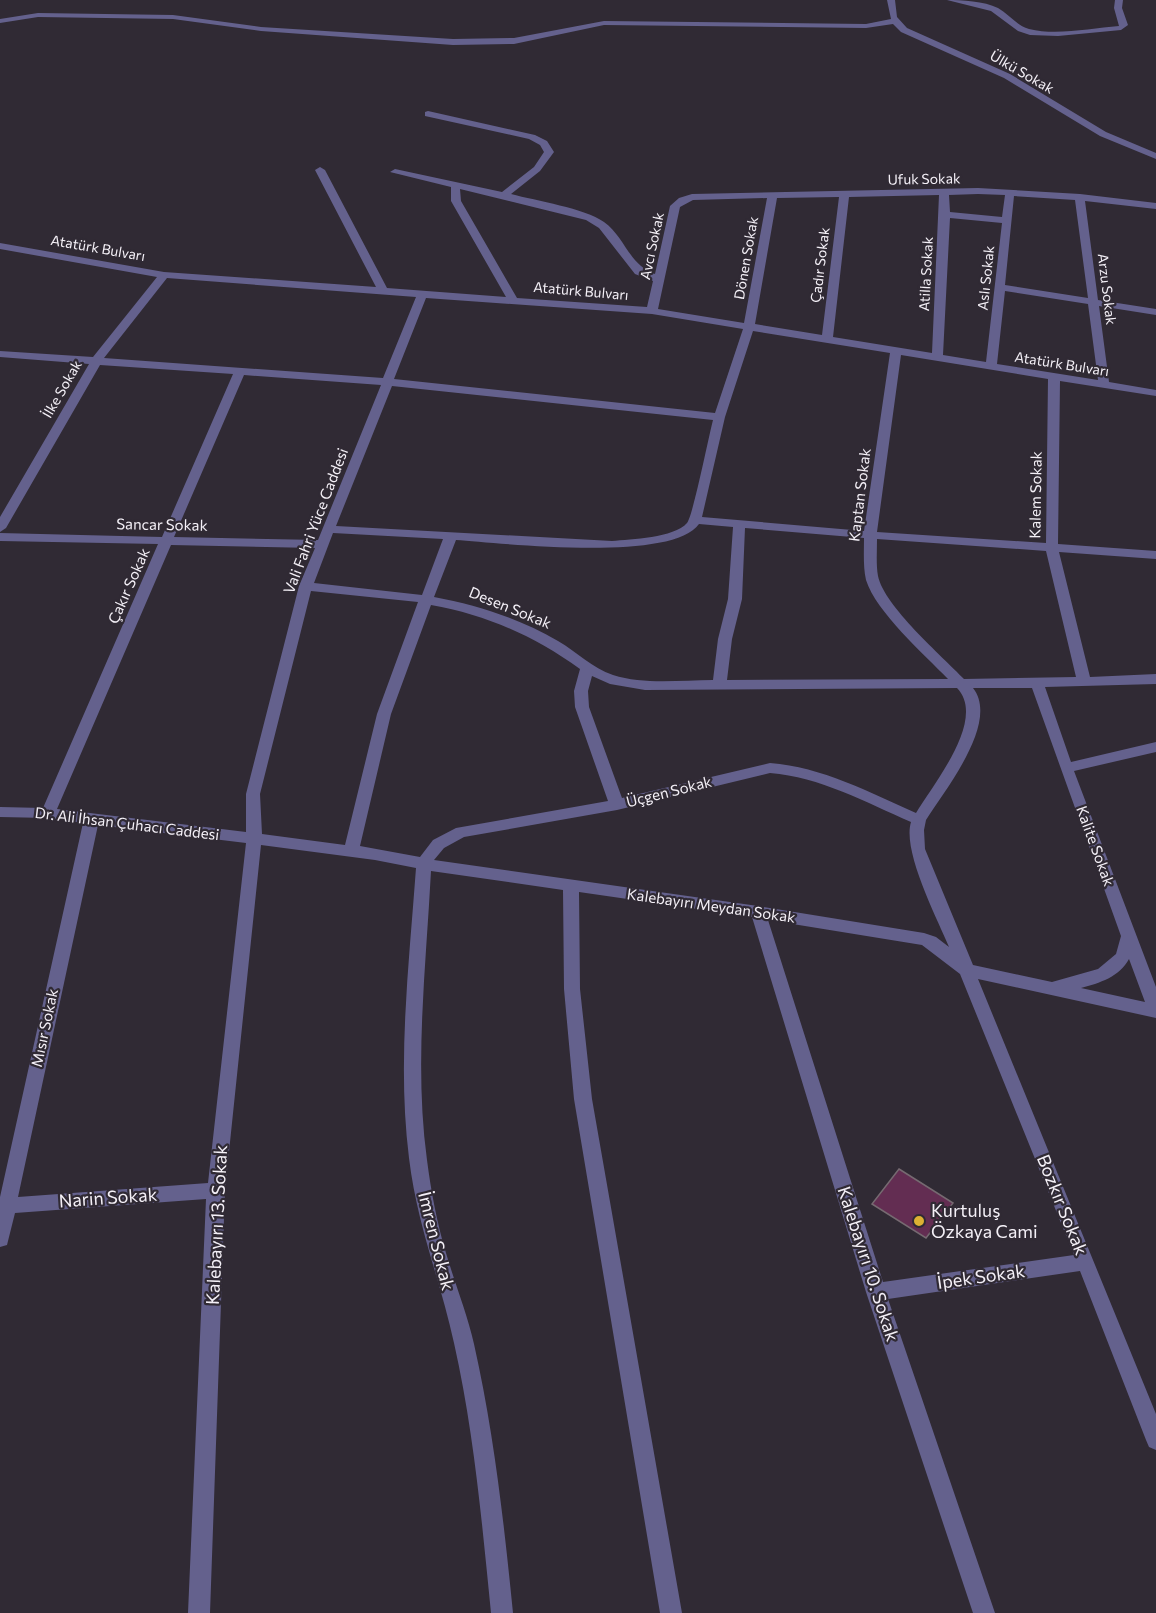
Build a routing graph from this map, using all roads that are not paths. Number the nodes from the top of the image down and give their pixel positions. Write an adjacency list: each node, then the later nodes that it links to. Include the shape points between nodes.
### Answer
1 (891, 0): 5 (street)
2 (951, 0): 3 (street, via 994,9 1020,29 1058,33 1121,28 1124,25)
3 (1119, 0)
4 (0, 21): 5 (street, via 38,15 173,17 261,29 453,42 514,41 604,23 866,26)
5 (895, 21): 7 (street, Ülkü Sokak, via 915,36 1007,76 1103,134)
6 (428, 114): 13 (street, via 531,137 544,144 549,152 537,170)
7 (1156, 156)
8 (320, 170): 25 (street)
9 (395, 172): 10 (street)
10 (456, 185): 13 (street); 27 (street, via 456,201)
11 (944, 191): 12 (street, Ufuk Sokak); 14 (street, Ufuk Sokak); 19 (street, Atilla Sokak)
12 (1010, 192): 17 (street, Ufuk Sokak); 20 (street, Aslı Sokak)
13 (504, 195): 23 (street, via 596,220 639,272)
14 (844, 195): 15 (street, Ufuk Sokak); 32 (street, Çadır Sokak)
15 (772, 196): 16 (street, Ufuk Sokak); 31 (street, Dönen Sokak)
16 (692, 197): 23 (street, Avcı Sokak, via 675,206)
17 (1080, 197): 18 (street, Ufuk Sokak); 28 (street, Arzu Sokak)
18 (1156, 206)
19 (945, 214): 20 (street); 35 (street, Atilla Sokak)
20 (1008, 220): 24 (street, Aslı Sokak)
21 (0, 246): 22 (street, Atatürk Bulvarı)
22 (164, 275): 25 (street, Atatürk Bulvarı); 36 (street, İlke Sokak)
23 (659, 279): 29 (street, Avcı Sokak)
24 (1001, 287): 28 (street); 37 (street, Aslı Sokak)
25 (382, 289): 26 (street, Atatürk Bulvarı)
26 (423, 293): 27 (street, Atatürk Bulvarı); 40 (street, Vali Fahri Yüce Caddesi)
27 (513, 300): 29 (street, Atatürk Bulvarı)
28 (1094, 302): 30 (street); 41 (street, Arzu Sokak)
29 (652, 311): 31 (street, Atatürk Bulvarı)
30 (1156, 312)
31 (749, 326): 32 (street, Atatürk Bulvarı); 43 (street, Dönen Sokak)
32 (827, 339): 33 (street, Atatürk Bulvarı)
33 (896, 350): 35 (street, Atatürk Bulvarı); 48 (street, Kaptan Sokak)
34 (0, 354): 36 (street)
35 (937, 357): 37 (street, Atatürk Bulvarı)
36 (96, 361): 38 (street); 46 (street, İlke Sokak)
37 (991, 367): 39 (street, Atatürk Bulvarı)
38 (240, 371): 40 (street); 51 (street, Çakır Sokak)
39 (1054, 378): 41 (street, Atatürk Bulvarı); 53 (street, Kalem Sokak)
40 (389, 382): 43 (street); 47 (street, Vali Fahri Yüce Caddesi)
41 (1104, 385): 42 (street, Atatürk Bulvarı)
42 (1156, 393)
43 (719, 417): 44 (street, Dönen Sokak)
44 (695, 519): 45 (street); 49 (street, via 678,534 630,544)
45 (739, 524): 48 (street); 62 (street, via 735,598)
46 (0, 528)
47 (330, 530): 49 (street); 52 (street, Vali Fahri Yüce Caddesi)
48 (870, 535): 53 (street); 60 (street, Kaptan Sokak, via 870,566 876,588 913,635)
49 (452, 536): 56 (street)
50 (0, 537): 51 (street, Sancar Sokak)
51 (166, 541): 52 (street, Sancar Sokak); 67 (street, Çakır Sokak)
52 (324, 544): 55 (street, Vali Fahri Yüce Caddesi)
53 (1052, 549): 54 (street); 59 (street, Kalem Sokak)
54 (1156, 555)
55 (306, 586): 56 (street, Desen Sokak); 70 (street, Vali Fahri Yüce Caddesi, via 253,795)
56 (428, 598): 57 (street, Desen Sokak, via 516,625 556,644); 71 (street, via 386,710 364,786)
57 (587, 668): 62 (street, Desen Sokak, via 610,680 632,684); 65 (street, via 581,691 582,707)
58 (1156, 679): 59 (street, Desen Sokak)
59 (1084, 681): 61 (street, Desen Sokak)
60 (961, 683): 61 (street, Desen Sokak); 62 (street, Desen Sokak); 69 (street, Kaptan Sokak, via 974,702 972,730)
61 (1037, 683): 64 (street, Kalite Sokak)
62 (720, 684)
63 (1156, 747): 64 (street)
64 (1066, 768): 75 (street, Kalite Sokak)
65 (617, 805): 69 (street, Üçgen Sokak, via 763,769 784,768 809,774); 72 (street, Üçgen Sokak, via 461,832 438,844)
66 (0, 812): 67 (street, Dr. Ali İhsan Çuhacı Caddesi)
67 (48, 813): 68 (street, Dr. Ali İhsan Çuhacı Caddesi)
68 (92, 818): 70 (street, Dr. Ali İhsan Çuhacı Caddesi); 80 (street, Mısır Sokak)
69 (919, 820): 76 (street, Bozkır Sokak, via 917,849)
70 (254, 839): 71 (street, Kalebayırı Meydan Sokak); 79 (street, Kalebayırı 13. Sokak)
71 (351, 851): 72 (street, Kalebayırı Meydan Sokak)
72 (424, 864): 73 (street, Kalebayırı Meydan Sokak); 86 (street, İmren Sokak, via 412,1084 415,1132 433,1239 463,1338 478,1409)
73 (571, 885): 74 (street, Kalebayırı Meydan Sokak); 87 (street, via 572,989 583,1099)
74 (758, 912): 76 (street, Kalebayırı Meydan Sokak, via 929,941); 83 (street, Kalebayırı 10. Sokak)
75 (1129, 936): 77 (street, via 1126,955 1104,973 1069,985); 78 (street, Kalite Sokak)
76 (966, 970): 77 (street, Kalebayırı Meydan Sokak); 82 (street, Bozkır Sokak)
77 (1041, 986): 78 (street, Kalebayırı Meydan Sokak)
78 (1156, 1010)
79 (216, 1190): 80 (street, Narin Sokak); 85 (street, Kalebayırı 13. Sokak)
80 (3, 1206): 81 (street, Mısır Sokak)
81 (0, 1239)
82 (1086, 1262): 83 (street, İpek Sokak); 84 (street, Bozkır Sokak)
83 (876, 1292): 88 (street, Kalebayırı 10. Sokak)
84 (1156, 1440)
85 (199, 1613)
86 (502, 1613)
87 (671, 1613)
88 (984, 1613)

